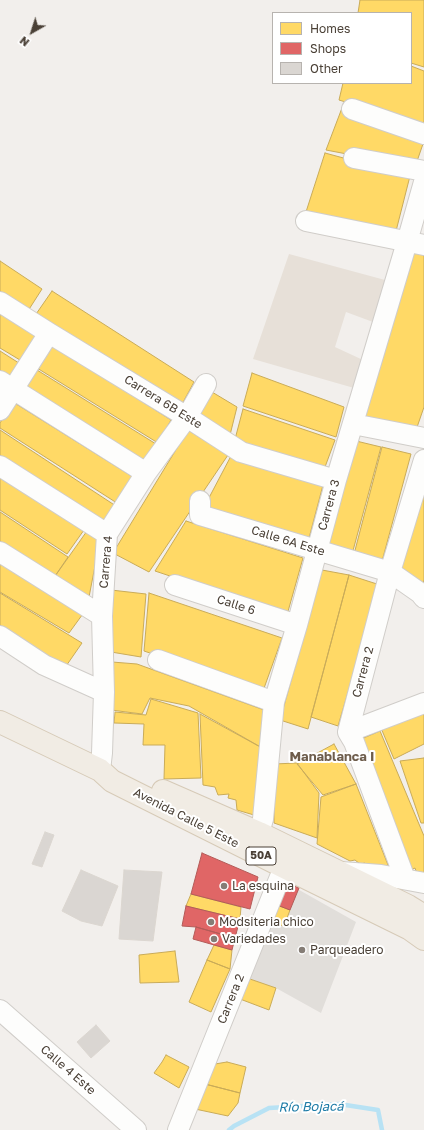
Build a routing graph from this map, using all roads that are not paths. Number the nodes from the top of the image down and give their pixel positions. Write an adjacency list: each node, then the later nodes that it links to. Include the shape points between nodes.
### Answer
1 (352, 109): 2 (street)
2 (424, 134)
3 (354, 158): 4 (street)
4 (424, 171)
5 (424, 182): 7 (street, Carrera 3)
6 (306, 221): 7 (street)
7 (416, 244): 14 (street, Carrera 3)
8 (0, 302): 9 (street, Carrera 6B Este)
9 (49, 333): 11 (street); 13 (street, Carrera 6B Este)
10 (206, 384): 13 (street, Carrera 4)
11 (7, 385): 12 (street); 18 (street)
12 (0, 410)
13 (187, 417): 18 (street, Carrera 4); 19 (street, Carrera 6B Este, via 241,452)
14 (353, 424): 15 (street); 19 (street, Carrera 3)
15 (424, 438)
16 (424, 460): 24 (street, Carrera 2)
17 (0, 466): 21 (street)
18 (146, 473): 21 (street, Carrera 4)
19 (336, 480): 22 (street, Carrera 3)
20 (200, 501): 22 (street, Calle 6A Este, via 200,515)
21 (107, 534): 27 (street, Carrera 4)
22 (317, 550): 24 (street, Calle 6A Este); 28 (street, Carrera 3)
23 (0, 552): 27 (street)
24 (390, 572): 26 (street, Calle 6A Este); 35 (street, Carrera 2)
25 (175, 585): 28 (street, Calle 6)
26 (423, 593)
27 (102, 616): 31 (street, Carrera 4)
28 (297, 625): 32 (street, Carrera 3)
29 (0, 636): 31 (street, via 44,665)
30 (158, 660): 32 (street)
31 (104, 692): 36 (street, Carrera 4)
32 (274, 702): 37 (street, Carrera 3, via 263,818)
33 (424, 703): 35 (street)
34 (0, 722): 36 (main road, Avenida Calle 5 Este / 50A)
35 (348, 732): 40 (street)
36 (100, 770): 37 (main road, Avenida Calle 5 Este / 50A, via 116,770); 38 (main road, Avenida Calle 5 Este / 50A, via 112,781)
37 (259, 833): 39 (main road, Avenida Calle 5 Este / 50A)
38 (284, 867): 43 (main road, Avenida Calle 5 Este / 50A, via 410,929); 46 (street, Carrera 2)
39 (338, 872): 40 (street); 42 (main road, Avenida Calle 5 Este / 50A)
40 (405, 879): 41 (street)
41 (424, 883)
42 (424, 916)
43 (424, 939)
44 (0, 1010): 45 (street, Calle 4 Este)
45 (136, 1130)
46 (178, 1130)

